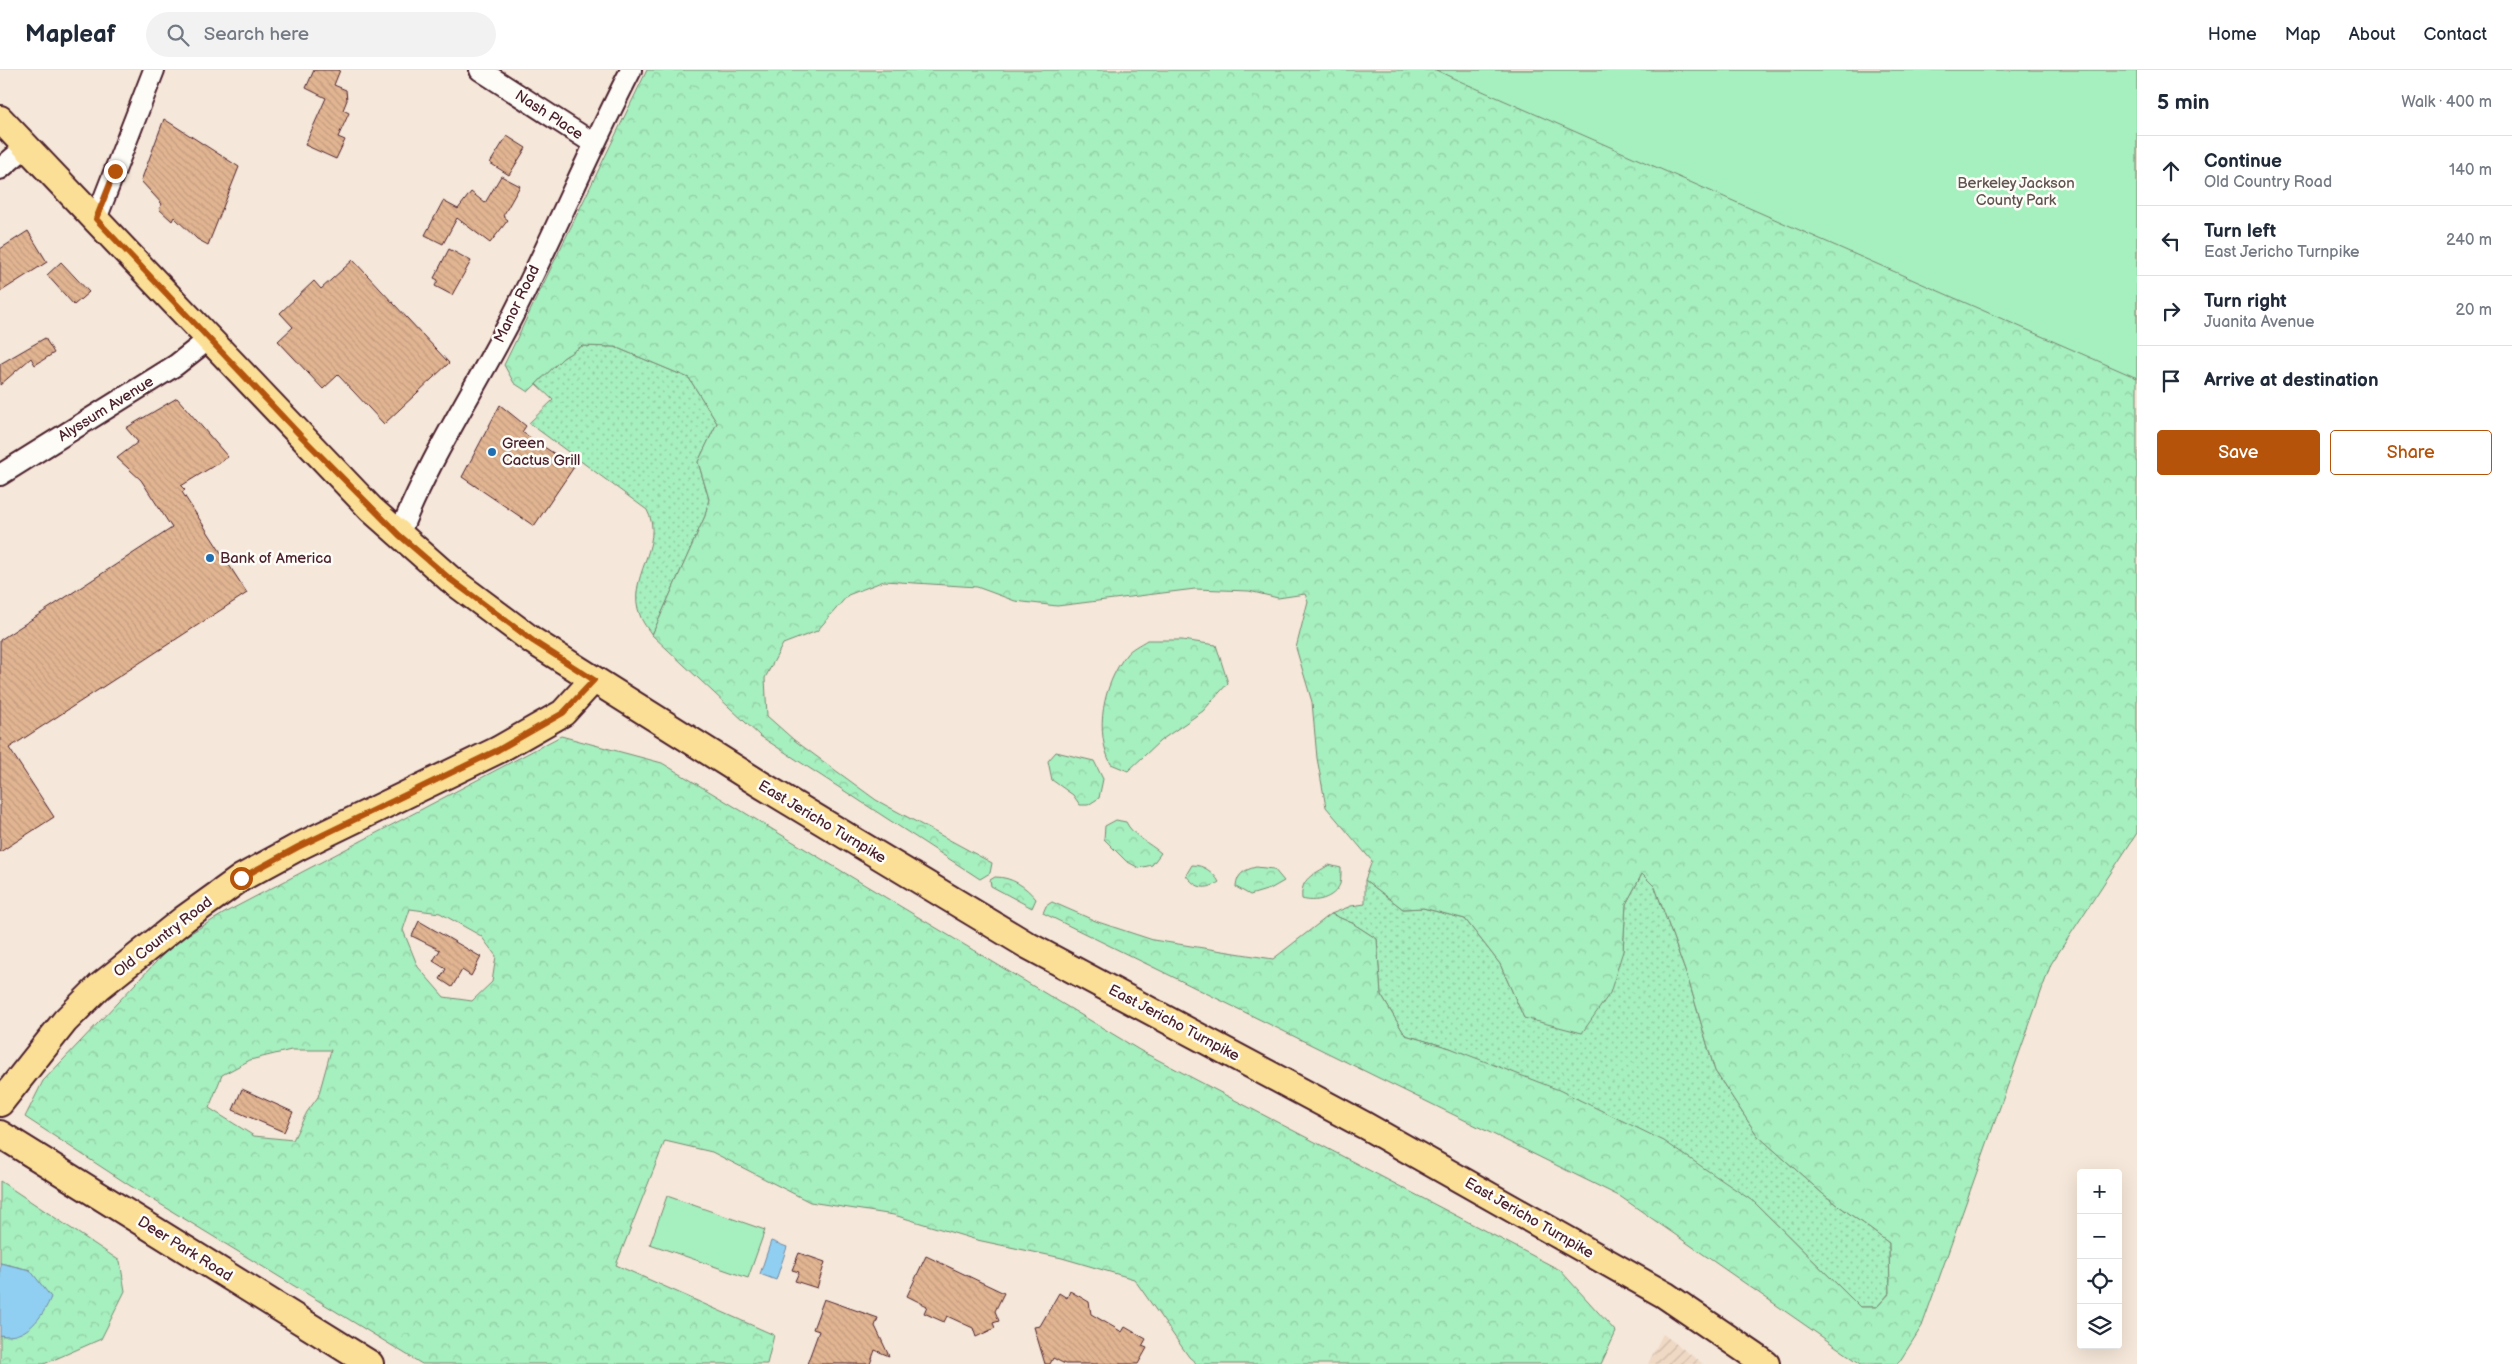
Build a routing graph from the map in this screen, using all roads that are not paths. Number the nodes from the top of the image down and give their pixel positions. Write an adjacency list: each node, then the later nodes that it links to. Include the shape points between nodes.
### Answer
1 (154, 70): 8 (street)
2 (480, 70): 5 (street, Nash Place)
3 (631, 70): 5 (street, Manor Road)
4 (0, 118): 6 (main road, East Jericho Turnpike)
5 (593, 143): 11 (street, Manor Road, via 510,321 420,484)
6 (27, 146): 7 (street); 8 (main road, East Jericho Turnpike)
7 (0, 169)
8 (96, 219): 9 (main road, East Jericho Turnpike)
9 (208, 339): 10 (street, Alyssum Avenue, via 176,365); 11 (main road, East Jericho Turnpike)
10 (0, 475)
11 (399, 535): 12 (main road, East Jericho Turnpike, via 450,579 533,641)
12 (594, 680): 13 (main road, Old Country Road, via 563,713 506,746 241,878 99,987 65,1021); 16 (main road, East Jericho Turnpike, via 1027,945 1442,1168 1665,1295)
13 (0, 1103)
14 (0, 1134): 15 (main road, Deer Park Road)
15 (370, 1364)
16 (1766, 1364)

